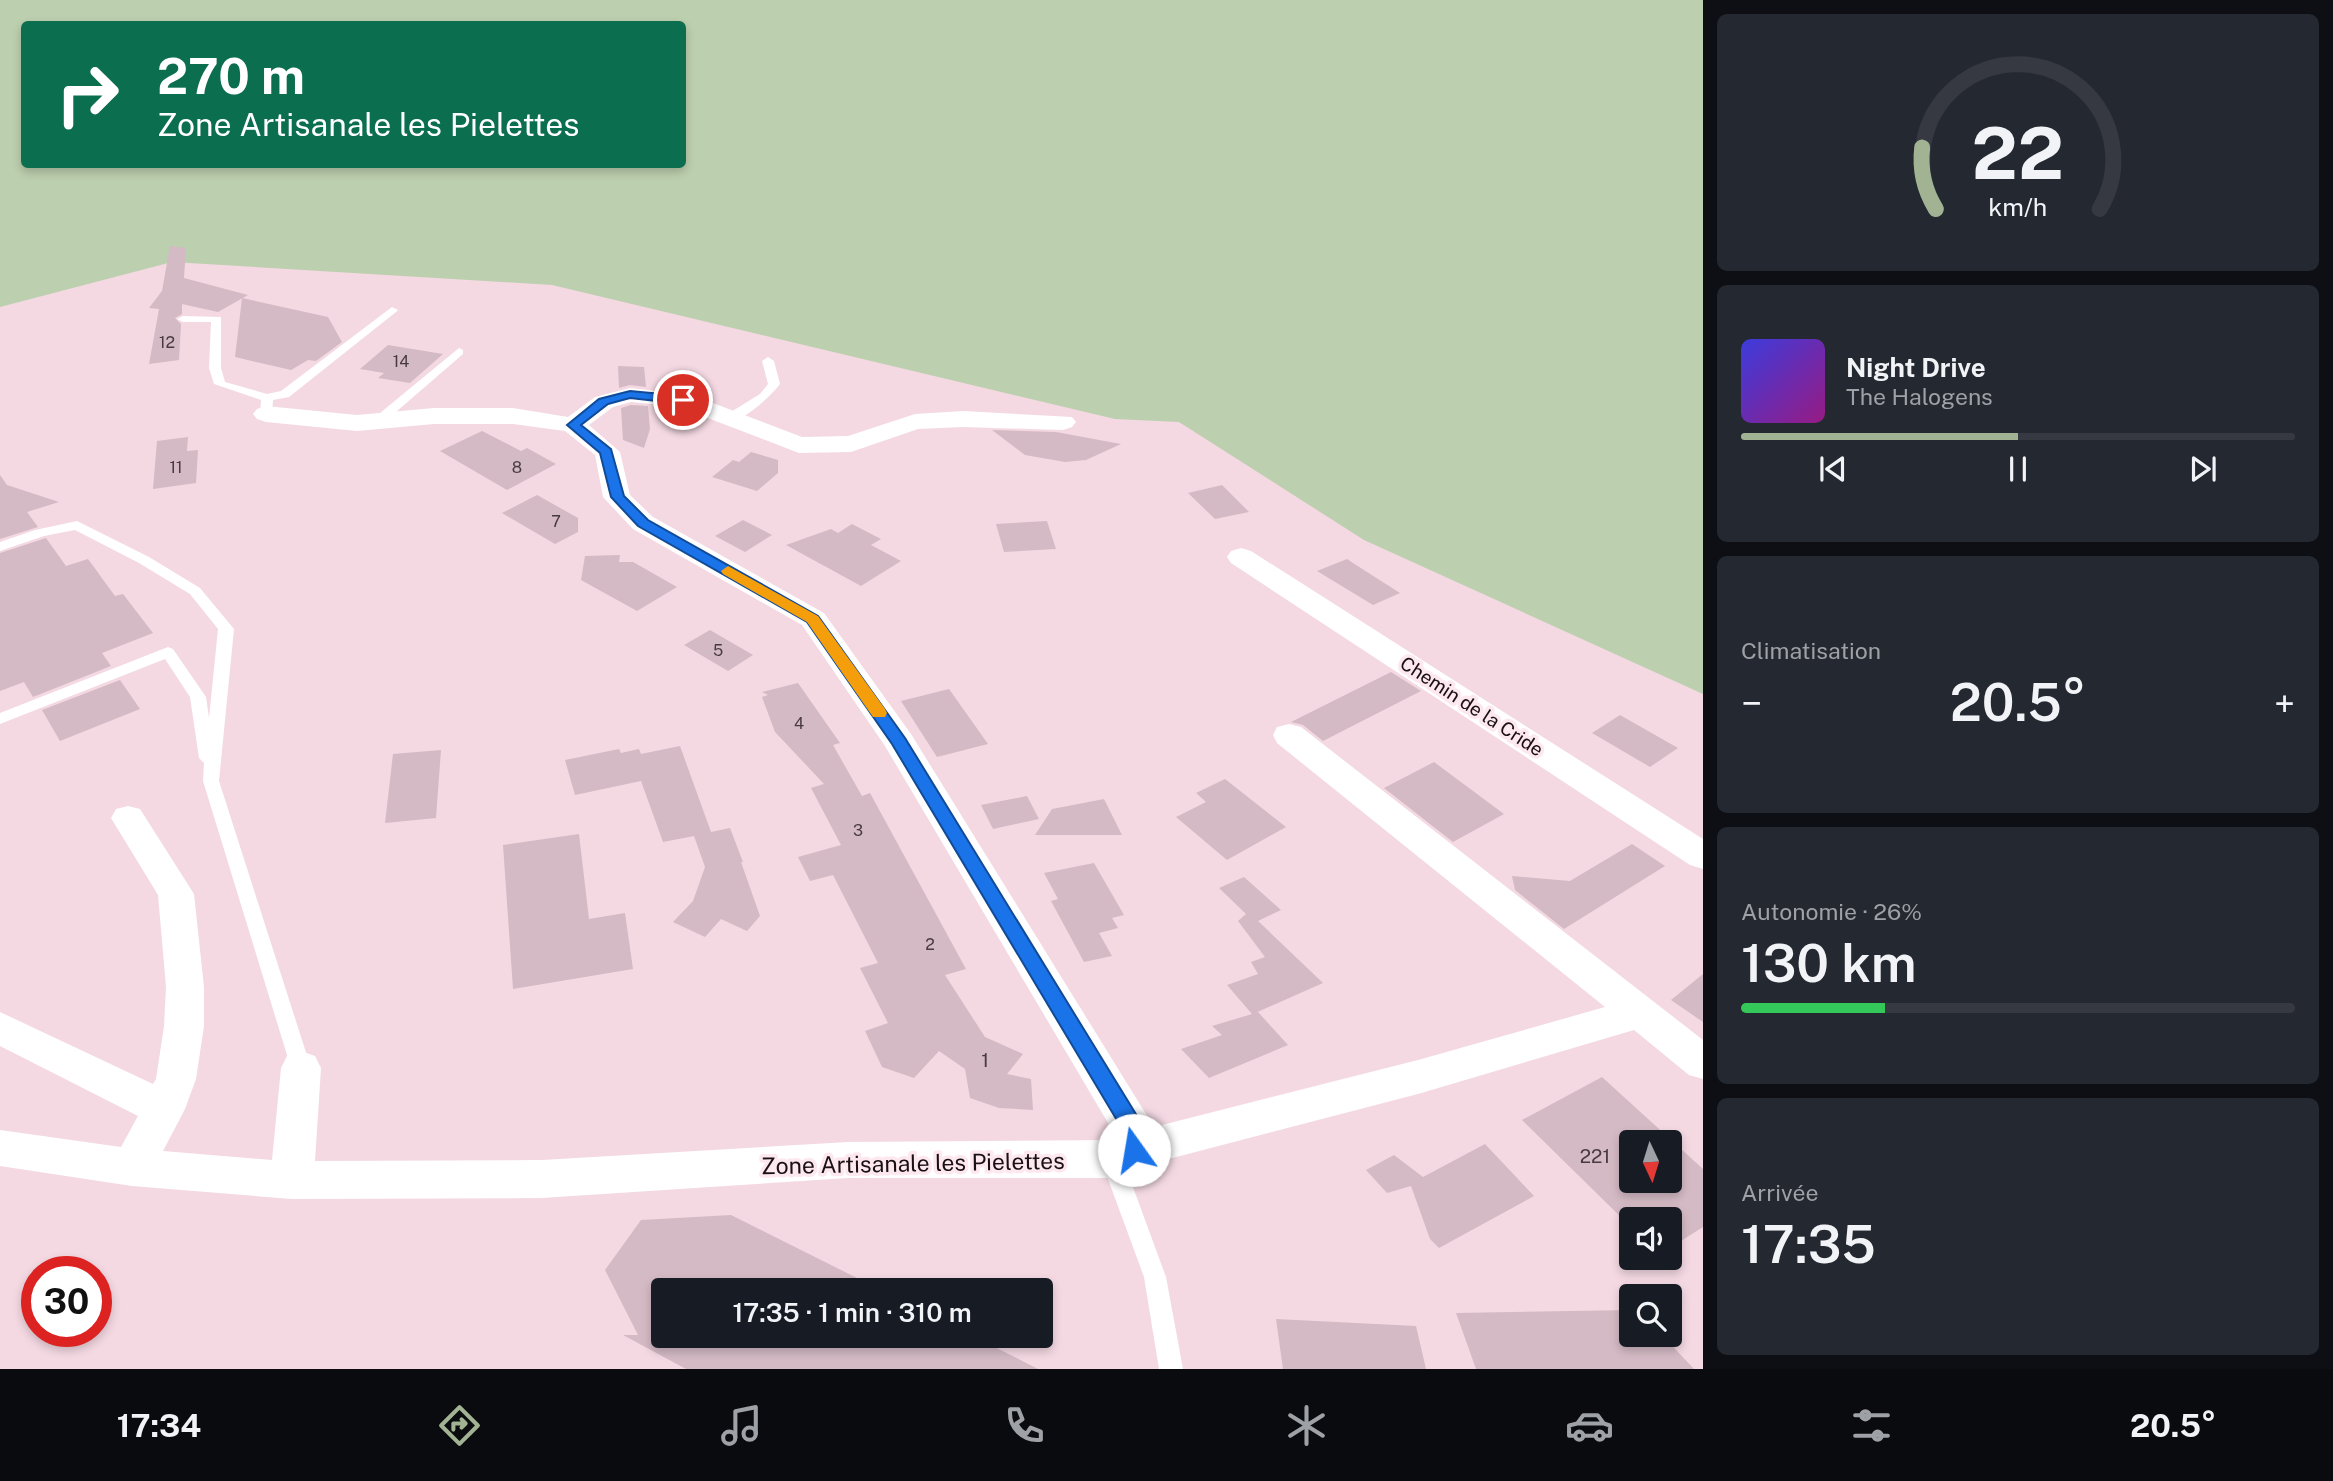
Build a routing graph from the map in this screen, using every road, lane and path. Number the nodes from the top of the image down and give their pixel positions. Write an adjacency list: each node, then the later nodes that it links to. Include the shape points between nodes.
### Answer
1 (392, 310): 5 (lane)
2 (183, 319): 5 (lane, via 217,319 215,368 220,384)
3 (459, 352): 7 (lane)
4 (768, 361): 6 (lane, via 774,384 764,397)
5 (266, 406): 7 (street, via 357,422)
6 (730, 418): 8 (street, via 799,445 851,444 915,422); 9 (street, via 683,400 630,395 604,402)
7 (378, 421): 9 (street, via 513,415)
8 (1063, 422)
9 (573, 425): 23 (street, via 607,452 617,497 643,523 813,619 899,742 1135,1131)
10 (0, 547): 14 (lane, via 77,525 195,592 226,629)
11 (1241, 557): 16 (street, Chemin de la Cride)
12 (0, 719): 14 (lane, via 168,652 198,697)
13 (1289, 734): 17 (street)
14 (211, 781): 20 (lane)
15 (128, 818): 21 (street, via 176,894 184,1026 176,1079)
16 (1703, 856)
17 (1639, 1013): 19 (street); 23 (street, Zone Artisanale les Pielettes)
18 (0, 1028): 21 (street)
19 (1703, 1063)
20 (301, 1068): 25 (street)
21 (164, 1109): 24 (street)
22 (0, 1148): 24 (street, Zone Artisanale les Pielettes)
23 (1123, 1155): 25 (street, Zone Artisanale les Pielettes, via 848,1160 542,1179); 26 (lane, via 1155,1277)
24 (132, 1167): 25 (street, Zone Artisanale les Pielettes)
25 (292, 1180)
26 (1171, 1369)

